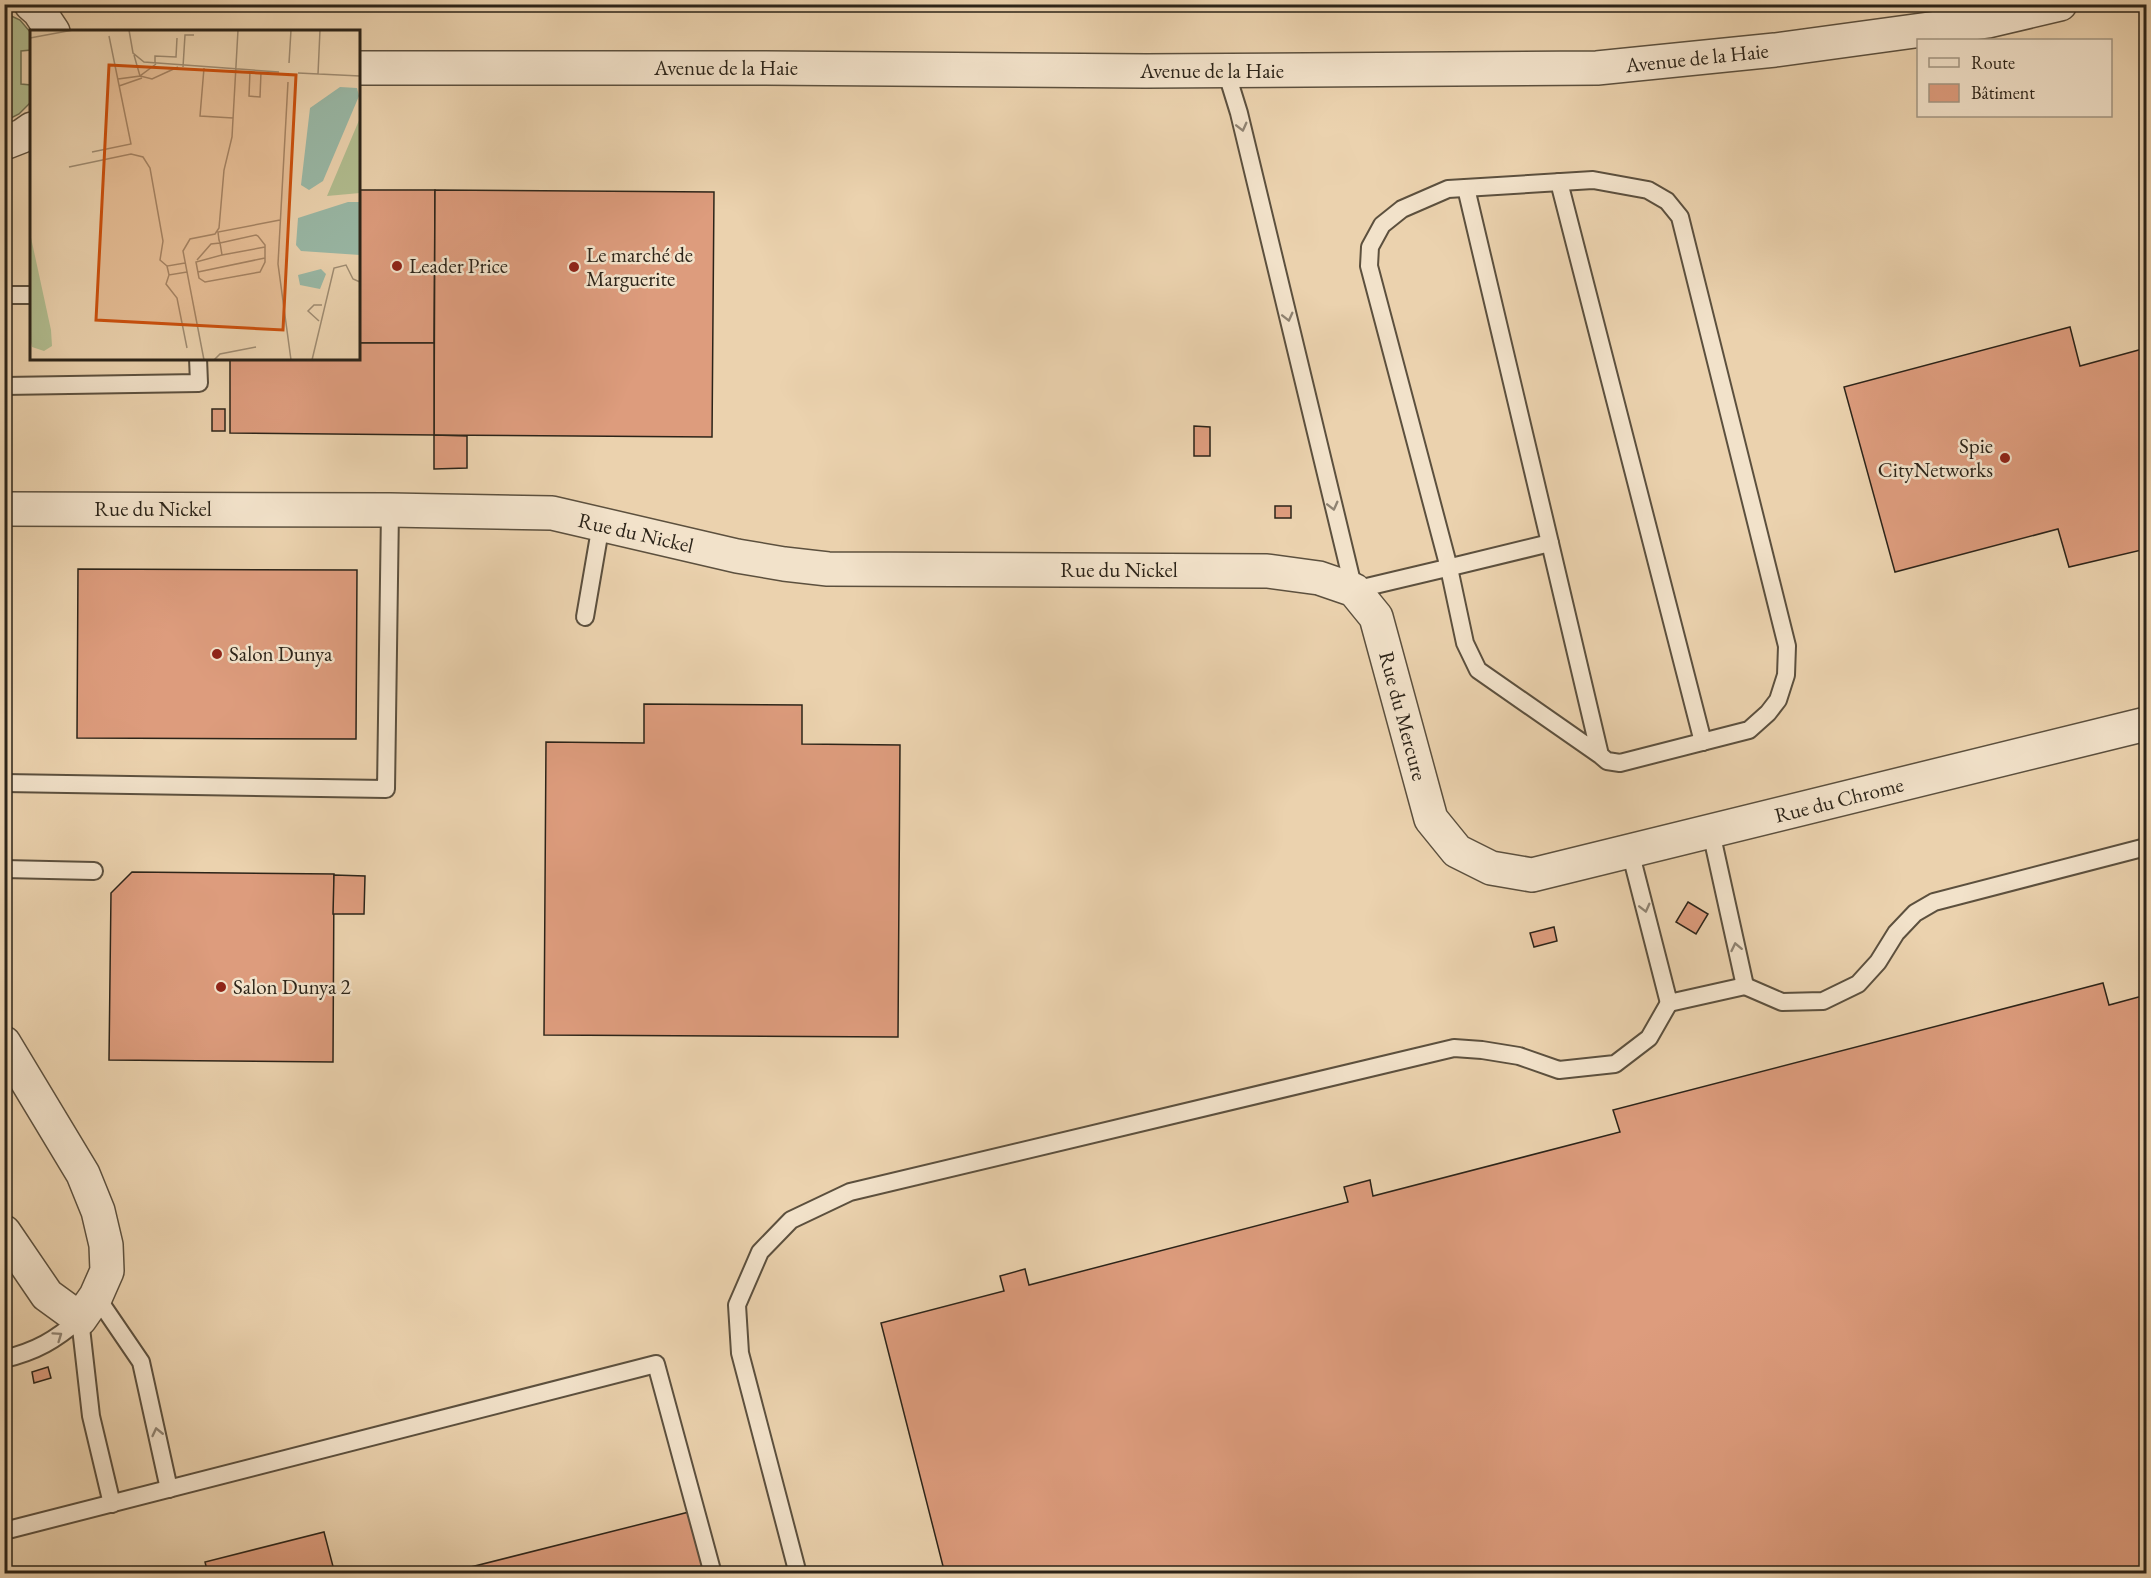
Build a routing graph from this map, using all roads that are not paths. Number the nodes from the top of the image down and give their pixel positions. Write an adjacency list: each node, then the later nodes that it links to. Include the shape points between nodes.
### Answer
1 (31, 4): 3 (street)
2 (2060, 4): 5 (street, Avenue de la Haie, via 1977,23 1775,50 1597,68)
3 (52, 30)
4 (360, 68): 5 (street, Avenue de la Haie)
5 (1226, 71): 19 (lane, one-way to 19)
6 (30, 130): 7 (street)
7 (4, 143)
8 (1559, 182): 9 (lane); 22 (lane); 22 (lane, via 1593,180 1648,190 1667,201 1680,217 1787,646 1786,675 1778,700 1768,713 1749,730)
9 (1466, 188): 17 (lane); 18 (lane, via 1448,189 1402,209 1382,225 1370,247 1369,266)
10 (4, 295): 11 (lane)
11 (30, 295)
12 (198, 360): 13 (lane, via 199,383)
13 (4, 386)
14 (4, 509): 15 (street, Rue du Nickel)
15 (390, 510): 16 (street, Rue du Nickel, via 552,513); 24 (lane, via 386,789)
16 (601, 524): 19 (street, Rue du Nickel, via 737,556 828,568 1267,571 1319,578); 20 (lane)
17 (1550, 543): 18 (lane); 23 (lane)
18 (1449, 568): 19 (lane); 23 (lane, via 1465,643 1478,670)
19 (1353, 590): 30 (street, Rue du Mercure, via 1376,617 1431,819 1457,851 1491,868)
20 (585, 617)
21 (2146, 724): 25 (street, Rue du Chrome)
22 (1703, 742): 23 (lane, via 1620,763 1607,761)
23 (1600, 754)
24 (4, 783)
25 (1711, 832): 27 (street, Rue du Chrome); 31 (lane, one-way to 25)
26 (2146, 847): 31 (lane, via 1934,902 1896,933 1858,984 1822,1001 1782,1002)
27 (1630, 851): 30 (street, Rue du Chrome); 32 (lane, one-way to 32)
28 (4, 869): 29 (lane)
29 (93, 871)
30 (1532, 875)
31 (1745, 986): 32 (lane)
32 (1669, 1003): 41 (lane, via 1649,1038 1616,1064 1559,1070 1520,1056 1454,1048 849,1192 791,1220 759,1252 738,1305 740,1353)
33 (4, 1043): 35 (street, via 83,1174 98,1211 107,1270)
34 (4, 1232): 35 (street, via 47,1295)
35 (88, 1308): 36 (lane, one-way to 35, via 56,1340); 37 (lane, one-way to 35, via 141,1362); 38 (lane, via 91,1416)
36 (4, 1359)
37 (169, 1489): 38 (lane); 40 (lane, via 656,1364)
38 (112, 1504): 39 (lane)
39 (4, 1532)
40 (712, 1574)
41 (798, 1574)

